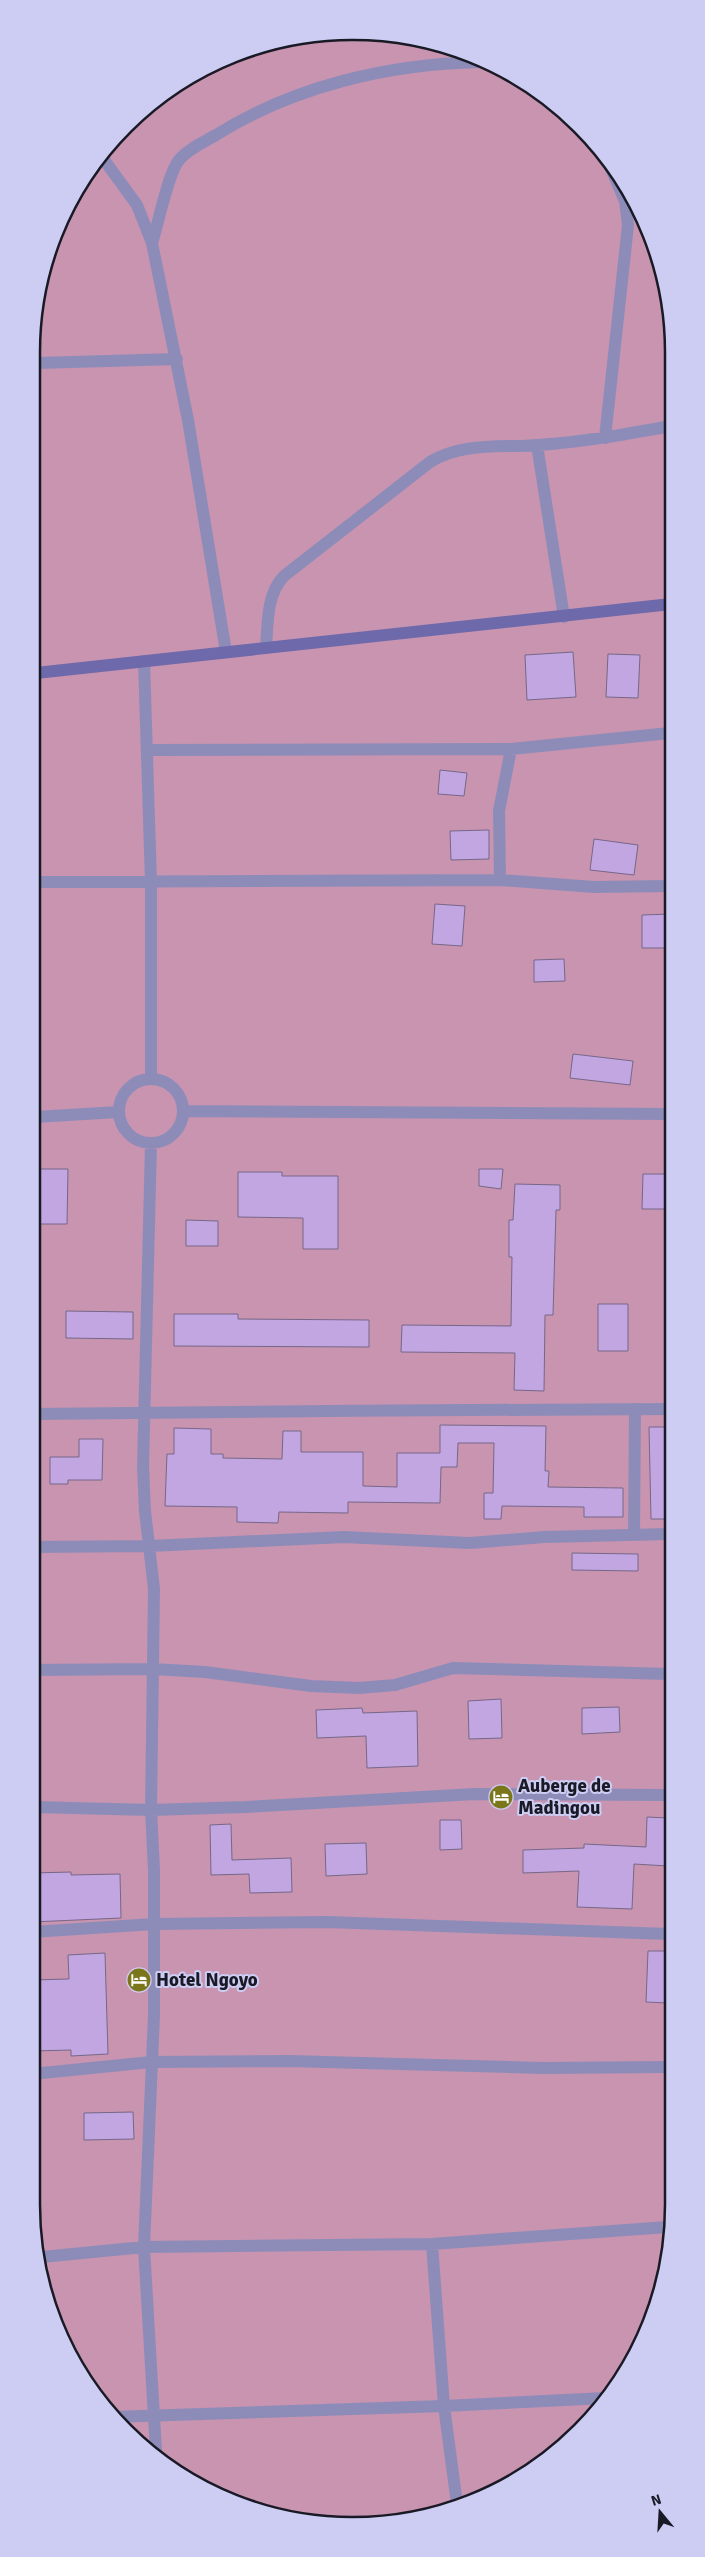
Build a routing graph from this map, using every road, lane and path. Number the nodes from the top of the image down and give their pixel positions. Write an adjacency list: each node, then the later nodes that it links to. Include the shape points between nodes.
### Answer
1 (468, 62): 4 (street, via 430,64 367,75 298,94 232,124 178,161)
2 (105, 162): 4 (street, via 137,205)
3 (623, 195): 8 (street, via 628,225)
4 (152, 243): 5 (street)
5 (177, 359): 6 (street); 13 (street)
6 (40, 363)
7 (665, 427): 8 (street)
8 (606, 438): 9 (street)
9 (537, 445): 11 (street); 12 (street, via 470,448 446,453 430,462 280,580 272,594)
10 (665, 605): 11 (street)
11 (564, 617): 12 (street)
12 (266, 648): 13 (street)
13 (226, 652): 14 (street)
14 (144, 661): 15 (street); 17 (street)
15 (40, 673)
16 (665, 734): 18 (street)
17 (148, 750): 18 (street); 21 (street)
18 (511, 750): 19 (street, via 499,810)
19 (500, 880): 21 (street); 22 (street, via 594,887)
20 (40, 882): 21 (street)
21 (151, 882): 23 (street)
22 (665, 886)
23 (151, 1079): 24 (street, via 174,1088); 25 (street, via 141,1080 124,1092)
24 (184, 1111): 26 (street); 28 (street, via 180,1127 174,1134 160,1143)
25 (118, 1112): 27 (street); 28 (street, via 124,1131 141,1142)
26 (665, 1114)
27 (40, 1117)
28 (151, 1144): 31 (street)
29 (635, 1408): 30 (street); 31 (street); 34 (street)
30 (665, 1408)
31 (144, 1413): 32 (street); 36 (street, via 144,1484)
32 (40, 1414)
33 (665, 1534): 34 (street)
34 (634, 1535): 36 (street, via 470,1543 344,1537)
35 (40, 1546): 36 (street)
36 (150, 1546): 37 (street, via 154,1589)
37 (154, 1669): 38 (street); 39 (street, via 359,1688 395,1685 453,1668); 42 (street)
38 (40, 1670)
39 (665, 1674)
40 (665, 1794): 42 (street, via 466,1794)
41 (40, 1807): 42 (street)
42 (151, 1810): 43 (street)
43 (154, 1924): 44 (street); 45 (street, via 327,1922); 46 (street)
44 (40, 1931)
45 (665, 1934)
46 (152, 2062): 47 (street); 48 (street); 51 (street)
47 (665, 2067)
48 (40, 2073)
49 (664, 2227): 50 (street)
50 (432, 2244): 51 (street); 54 (street)
51 (144, 2246): 52 (street); 55 (street)
52 (45, 2258)
53 (597, 2398): 54 (street)
54 (444, 2406): 55 (street); 58 (street)
55 (154, 2414): 56 (street); 57 (street)
56 (123, 2416)
57 (156, 2447)
58 (456, 2499)

